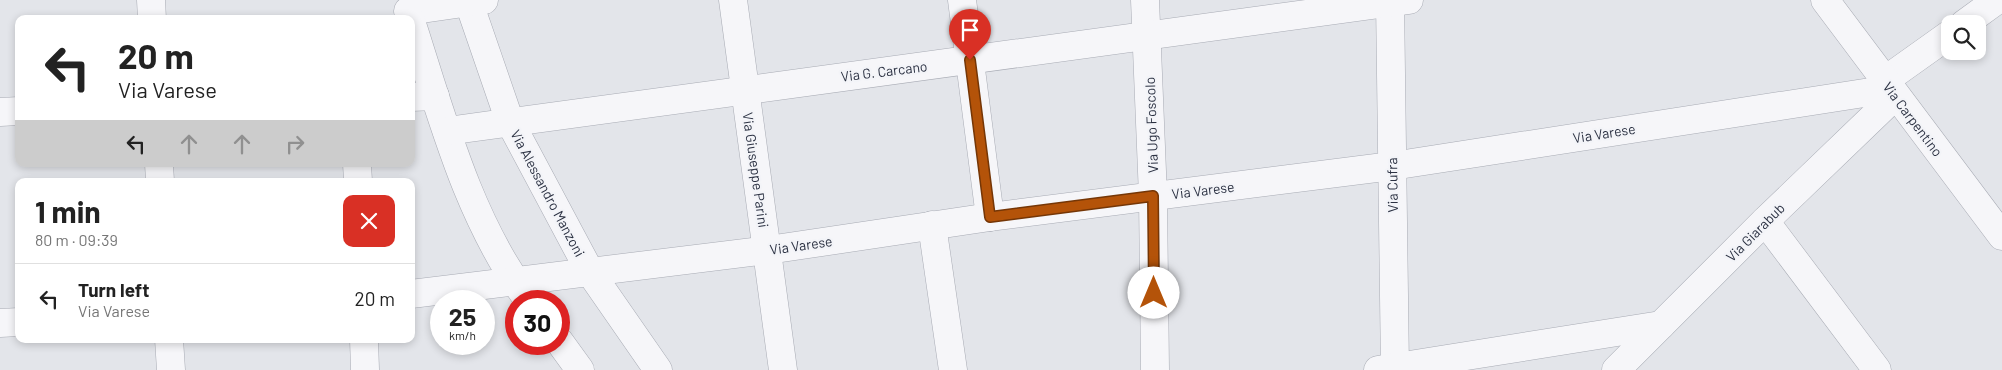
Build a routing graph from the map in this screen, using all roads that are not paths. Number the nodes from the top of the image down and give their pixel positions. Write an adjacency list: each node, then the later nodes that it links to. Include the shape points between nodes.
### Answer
1 (150, 0): 10 (street)
2 (733, 0): 17 (street, Via Giuseppe Parini)
3 (962, 0): 15 (street)
4 (1145, 0): 12 (street, Via Ugo Foscolo)
5 (1825, 0): 16 (street, Via Carpentino)
6 (1997, 0): 11 (street)
7 (473, 1): 9 (street); 21 (street, Via Alessandro Manzoni)
8 (1397, 1): 12 (street, Via G. Carcano); 23 (street, Via Cufra)
9 (409, 13)
10 (152, 15)
11 (1976, 15)
12 (1147, 37): 15 (street, Via G. Carcano); 24 (street, Via Ugo Foscolo)
13 (1941, 42): 16 (street, Via Varese)
14 (415, 49): 18 (street)
15 (970, 60): 17 (street, Via G. Carcano); 25 (street)
16 (1890, 88): 23 (street, Via Varese); 26 (street, Via Giarabub); 28 (street, Via Carpentino)
17 (744, 89): 21 (street, Via G. Carcano); 29 (street, Via Giuseppe Parini)
18 (423, 96): 22 (street)
19 (15, 111): 20 (street)
20 (0, 112)
21 (510, 122): 22 (street, Via G. Carcano); 30 (street, Via Alessandro Manzoni)
22 (447, 131): 31 (street, via 474,208)
23 (1392, 166): 24 (street, Via Varese); 41 (street, Via Cufra)
24 (1153, 196): 25 (street, Via Varese); 48 (street, Via Ugo Foscolo)
25 (990, 217): 27 (street, Via Varese)
26 (1765, 221): 37 (street, Via Giarabub); 50 (street)
27 (932, 226): 29 (street, Via Varese); 47 (street)
28 (2002, 236)
29 (768, 250): 30 (street, Via Varese); 46 (street, Via Giuseppe Parini)
30 (590, 272): 32 (street, Via Varese); 45 (street, Via Alessandro Manzoni)
31 (521, 290)
32 (526, 290)
33 (505, 291): 34 (street, Via Varese)
34 (415, 294)
35 (15, 322): 36 (street)
36 (0, 323)
37 (1661, 325): 41 (street); 49 (street, Via Giarabub)
38 (169, 343): 42 (street)
39 (364, 343): 43 (street)
40 (569, 355): 44 (street)
41 (1389, 369)
42 (171, 370)
43 (365, 370)
44 (580, 370)
45 (658, 370)
46 (783, 370)
47 (953, 370)
48 (1154, 370)
49 (1616, 370)
50 (1877, 370)

